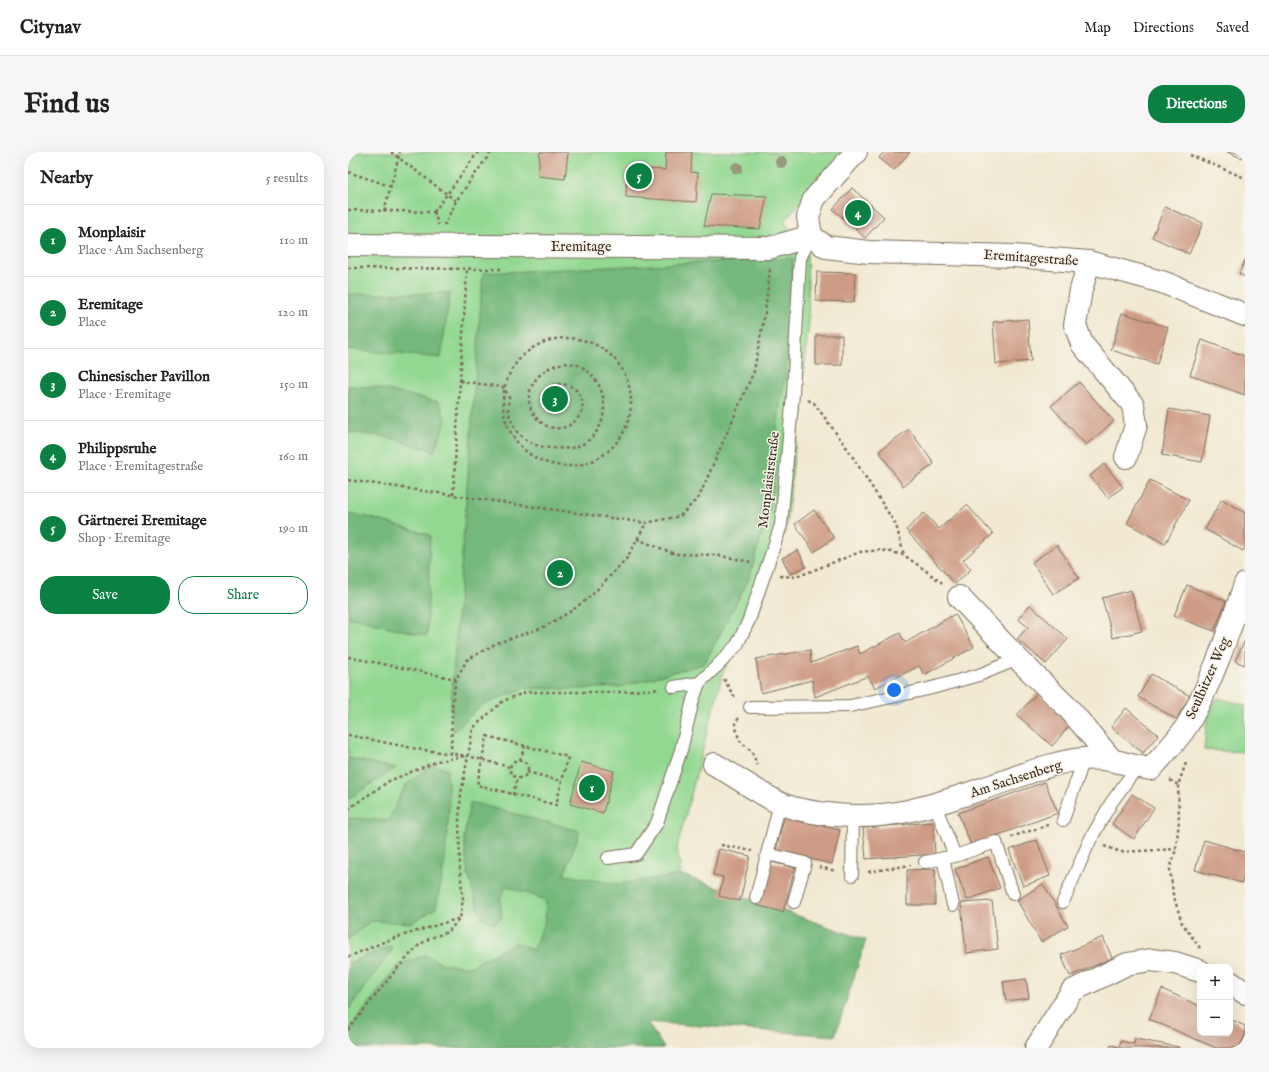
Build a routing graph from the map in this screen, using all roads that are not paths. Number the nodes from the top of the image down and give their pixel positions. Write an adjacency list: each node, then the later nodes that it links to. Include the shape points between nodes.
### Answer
1 (856, 152): 2 (street, via 814,199 808,218)
2 (811, 236): 3 (street, Eremitage, via 769,248); 4 (street, Eremitagestraße, via 826,247 869,252 1013,256); 10 (lane, Monplaisirstraße, via 800,258 793,394 780,525 749,620 736,645)
3 (348, 245)
4 (1089, 262): 5 (street, Eremitagestraße, via 1162,282); 6 (street, via 1075,325 1082,344 1133,405 1136,425)
5 (1245, 315)
6 (1126, 457)
7 (1245, 584): 16 (street, Seulbitzer Weg, via 1221,655 1187,726 1151,769)
8 (959, 597): 9 (street)
9 (1018, 659): 12 (lane, via 972,677 850,706); 14 (street, via 1070,710)
10 (699, 683): 11 (lane); 23 (lane, via 681,750 657,823 636,854)
11 (674, 688)
12 (750, 707)
13 (1084, 759): 14 (street, Am Sachsenberg); 18 (street, Am Sachsenberg, via 1054,764); 20 (lane)
14 (1111, 759): 16 (street, Seulbitzer Weg)
15 (714, 764): 17 (street, Am Sachsenberg)
16 (1138, 767): 29 (lane, via 1111,803 1090,840)
17 (780, 803): 19 (street, Am Sachsenberg, via 812,813); 21 (lane)
18 (935, 805): 19 (street, Am Sachsenberg, via 896,814); 22 (lane)
19 (853, 818): 25 (lane)
20 (1063, 820)
21 (767, 854): 27 (lane); 28 (lane, via 805,864)
22 (949, 857): 24 (lane); 26 (lane, via 996,842); 30 (lane)
23 (608, 858)
24 (925, 862)
25 (852, 875)
26 (1013, 894)
27 (756, 898)
28 (794, 902)
29 (1063, 902)
30 (953, 905)
31 (1197, 970): 34 (street, via 1175,963 1151,960 1127,964 1072,991)
32 (1233, 984): 33 (street)
33 (1245, 993)
34 (1036, 1048)

